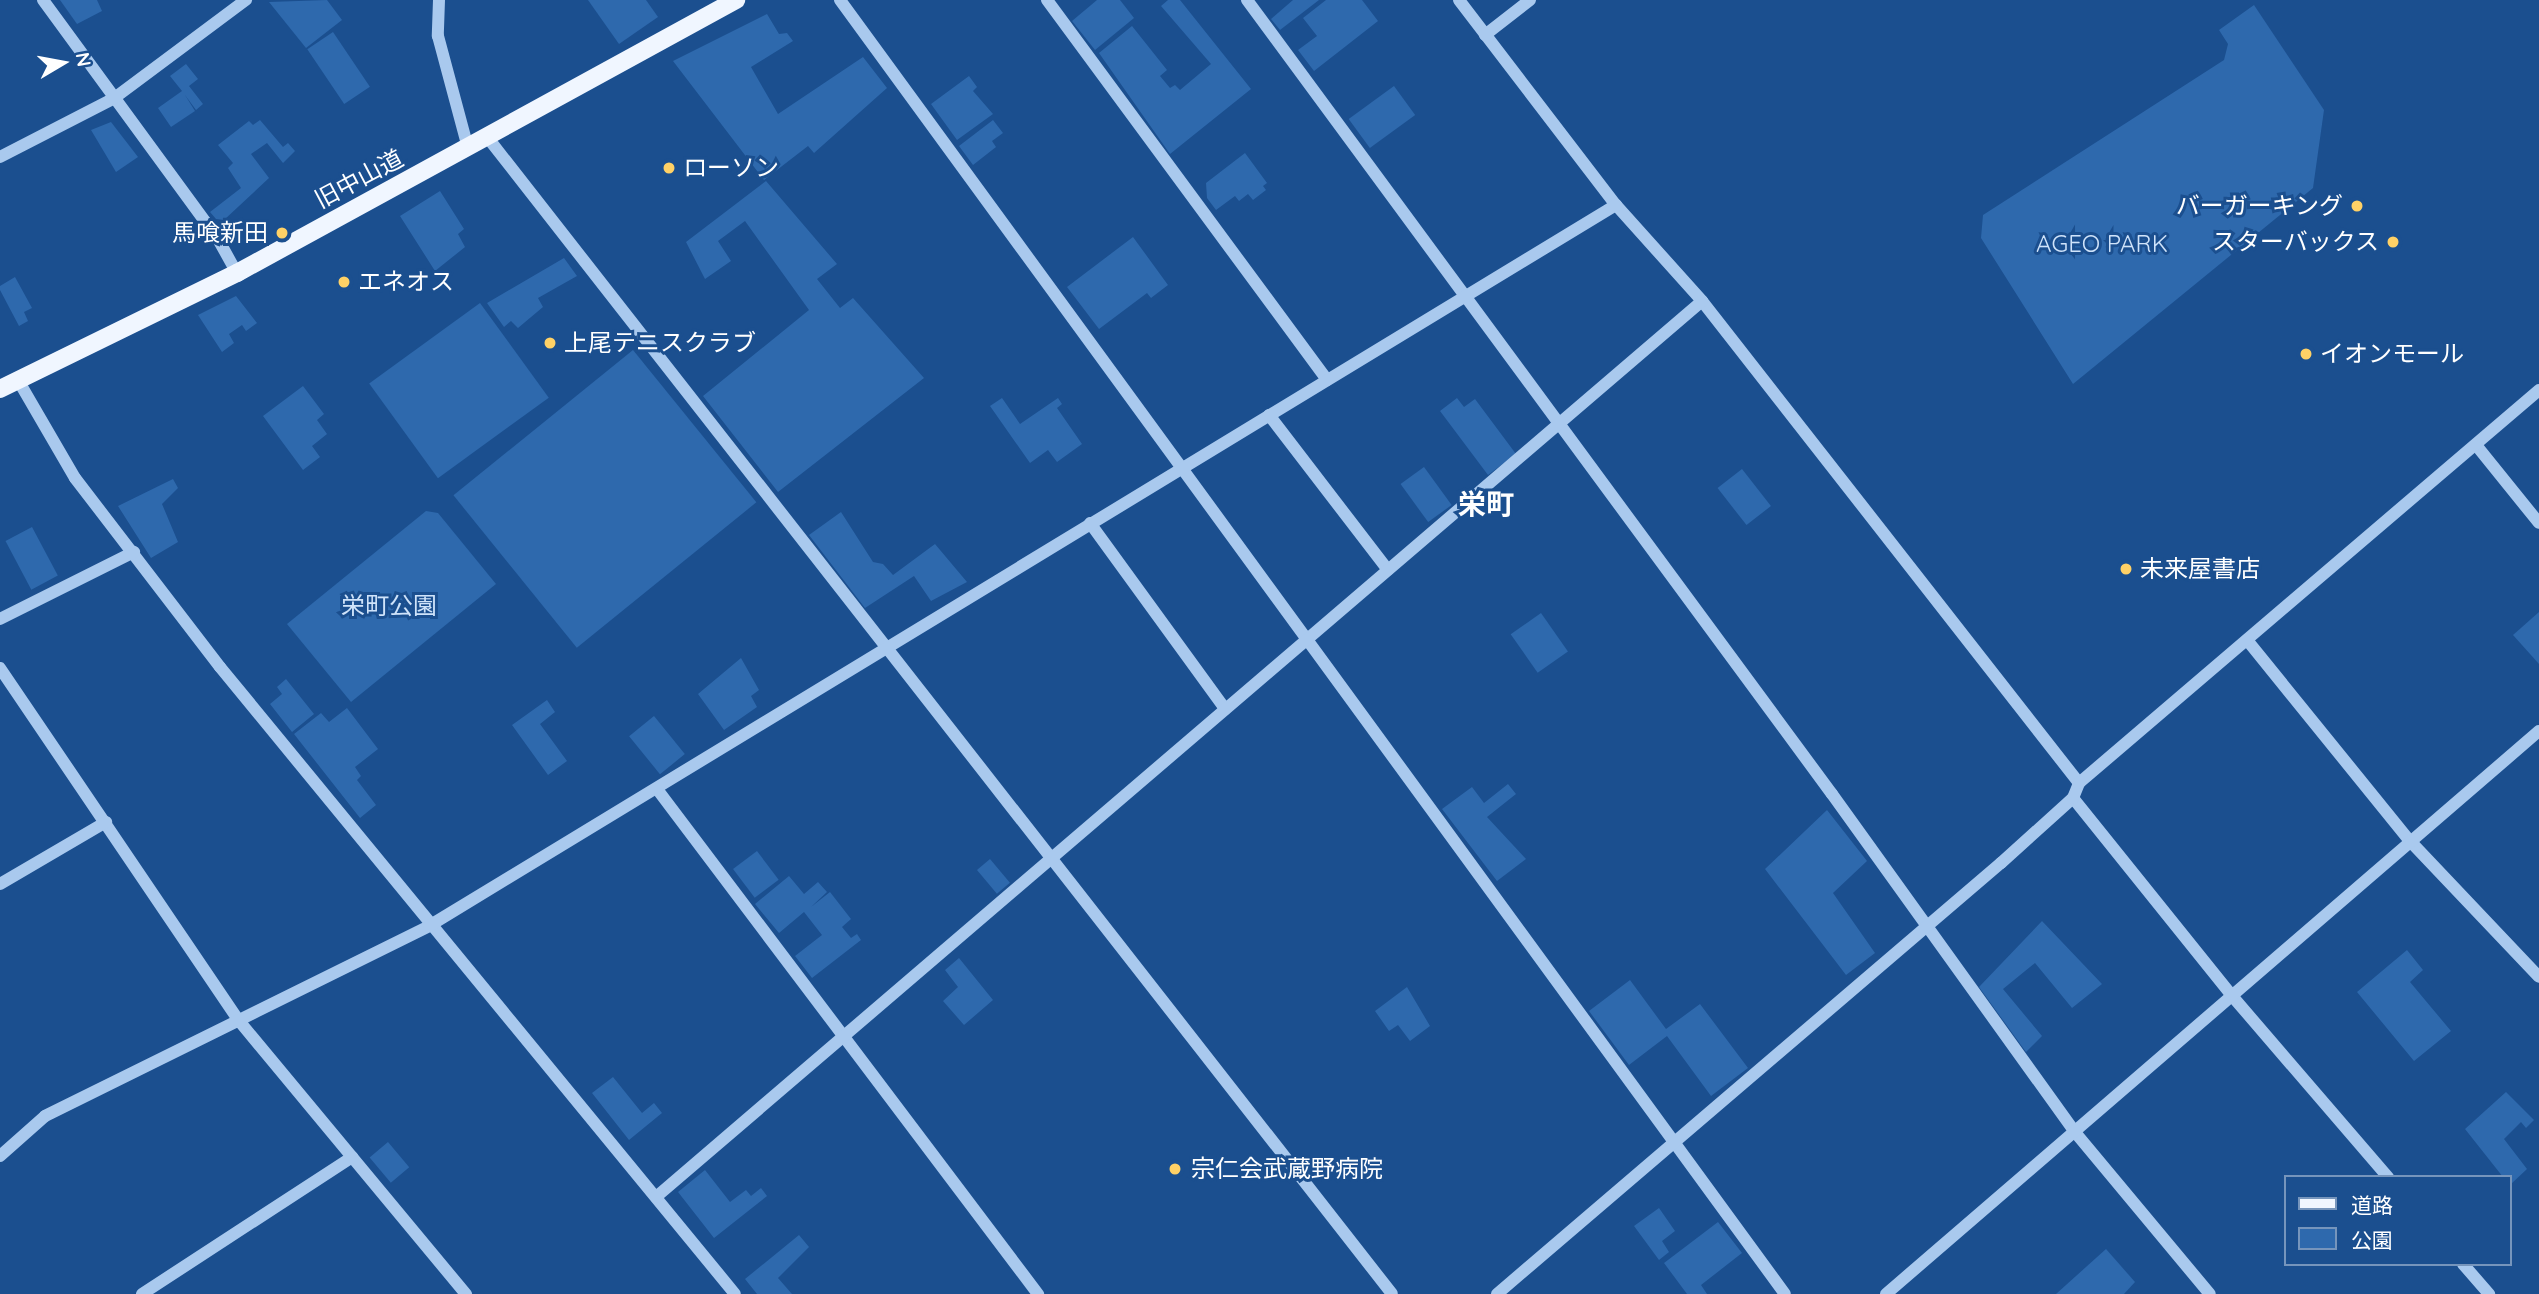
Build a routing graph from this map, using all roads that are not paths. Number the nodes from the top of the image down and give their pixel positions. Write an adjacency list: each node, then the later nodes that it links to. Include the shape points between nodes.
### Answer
1 (43, 0): 11 (street)
2 (246, 0): 11 (street)
3 (439, 0): 13 (street, via 438,36)
4 (736, 0): 12 (main road, 旧中山道)
5 (840, 0): 26 (street)
6 (1047, 0): 20 (street)
7 (1247, 0): 17 (street)
8 (1459, 0): 10 (street)
9 (1530, 0): 10 (street)
10 (1485, 35): 15 (street)
11 (113, 99): 14 (street); 16 (street, via 218,239)
12 (488, 138): 13 (main road, 旧中山道); 34 (street)
13 (468, 148): 16 (main road, 旧中山道)
14 (0, 157)
15 (1616, 205): 17 (street); 18 (street)
16 (237, 273): 19 (main road, 旧中山道)
17 (1468, 296): 20 (street); 24 (street)
18 (1702, 301): 24 (street); 38 (street)
19 (18, 380): 21 (main road, 旧中山道); 29 (street, via 75,478)
20 (1327, 380): 23 (street)
21 (0, 389)
22 (2539, 390): 25 (street)
23 (1269, 415): 26 (street); 30 (street)
24 (1560, 423): 30 (street); 46 (street)
25 (2476, 445): 28 (street); 33 (street)
26 (1184, 466): 27 (street); 32 (street)
27 (1090, 523): 34 (street); 36 (street)
28 (2539, 523)
29 (134, 552): 31 (street); 45 (street, via 220,667)
30 (1388, 570): 32 (street)
31 (0, 620)
32 (1306, 640): 36 (street); 52 (street)
33 (2246, 640): 38 (street); 42 (street)
34 (885, 648): 39 (street); 43 (street)
35 (0, 668): 41 (street)
36 (1225, 709): 43 (street)
37 (2539, 731): 42 (street)
38 (2079, 783): 40 (street)
39 (657, 789): 45 (street); 50 (street)
40 (2073, 798): 46 (street); 48 (street)
41 (106, 822): 44 (street); 49 (street)
42 (2410, 841): 47 (street); 48 (street)
43 (1049, 860): 50 (street); 62 (street)
44 (0, 884)
45 (429, 926): 49 (street); 56 (street)
46 (1925, 928): 51 (street); 52 (street)
47 (2537, 972)
48 (2233, 997): 51 (street); 55 (street)
49 (240, 1022): 53 (street, via 46,1116); 54 (street)
50 (842, 1037): 56 (street); 61 (street)
51 (2074, 1131): 65 (street); 66 (street)
52 (1673, 1144): 63 (street); 64 (street)
53 (0, 1156)
54 (352, 1157): 58 (street); 59 (street)
55 (2386, 1175)
56 (656, 1197): 60 (street)
57 (2465, 1266): 67 (street)
58 (142, 1294)
59 (466, 1294)
60 (734, 1294)
61 (1038, 1294)
62 (1392, 1294)
63 (1497, 1294)
64 (1785, 1294)
65 (1886, 1294)
66 (2210, 1294)
67 (2489, 1294)

